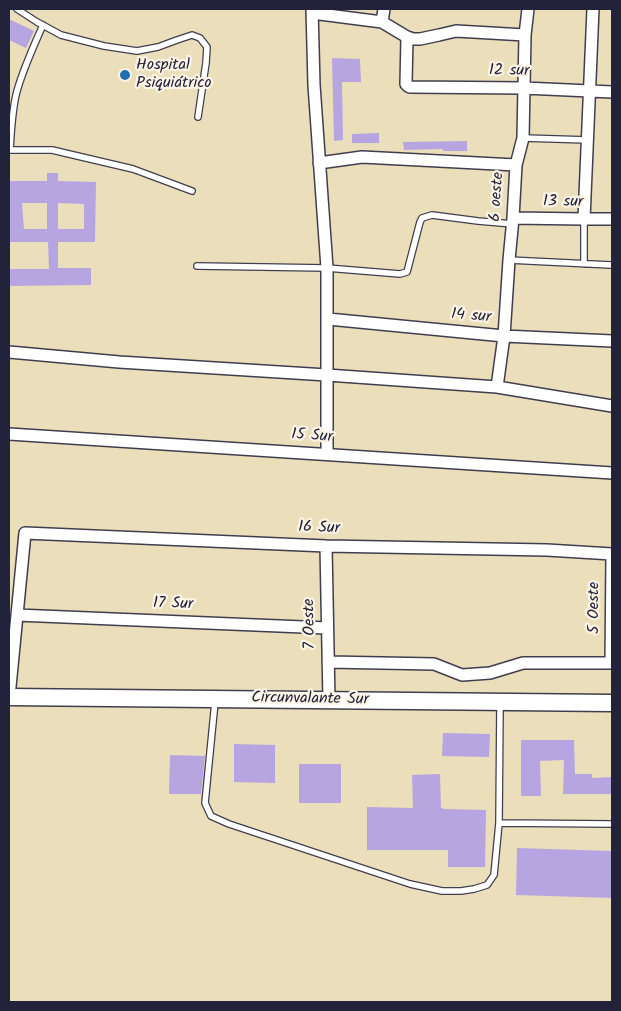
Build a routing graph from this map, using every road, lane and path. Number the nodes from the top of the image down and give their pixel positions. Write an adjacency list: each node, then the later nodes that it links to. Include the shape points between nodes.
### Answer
1 (17, 9): 7 (lane)
2 (384, 9): 6 (street)
3 (528, 9): 8 (street, 6 oeste)
4 (593, 9): 11 (street)
5 (312, 11): 6 (street); 17 (street)
6 (382, 22): 9 (street)
7 (43, 25): 13 (lane, via 61,35 137,50 192,36 200,38 208,47); 16 (lane, via 16,94)
8 (525, 36): 9 (street, via 456,31 420,39); 10 (street, 6 oeste)
9 (407, 37): 10 (street, 12 sur, via 406,84 410,87)
10 (524, 88): 11 (street, 12 sur); 14 (street, 6 oeste)
11 (590, 90): 12 (street, 12 sur); 15 (street)
12 (612, 92)
13 (198, 118)
14 (523, 138): 15 (lane); 18 (street, 6 oeste)
15 (588, 140): 20 (street)
16 (9, 150): 19 (lane, via 52,150 133,170)
17 (319, 163): 18 (street, via 362,157); 27 (street)
18 (516, 165): 22 (street, 6 oeste)
19 (192, 191)
20 (584, 219): 21 (street, 13 sur); 22 (street, 13 sur); 24 (lane)
21 (612, 219)
22 (513, 221): 23 (street, 6 oeste); 27 (lane, via 432,215 420,222 407,272)
23 (509, 260): 24 (lane); 29 (street, 6 oeste)
24 (584, 264): 25 (lane)
25 (611, 265)
26 (198, 266): 27 (lane)
27 (327, 268): 28 (street)
28 (328, 319): 29 (street, 14 sur); 32 (street)
29 (504, 336): 30 (street, 14 sur); 33 (street, 6 oeste)
30 (612, 341)
31 (9, 352): 32 (street)
32 (327, 375): 33 (street); 36 (street)
33 (497, 387): 34 (street)
34 (612, 406)
35 (9, 434): 36 (street, 15 Sur)
36 (327, 454): 37 (street, 15 Sur)
37 (612, 473)
38 (326, 546): 39 (street, 16 Sur); 40 (street, 16 Sur, via 25,533); 41 (street, 7 Oeste)
39 (612, 554): 43 (street, 5 Oeste)
40 (17, 615): 41 (street, 17 Sur); 44 (street)
41 (328, 628): 42 (street, 7 Oeste)
42 (328, 662): 43 (street, via 434,664 462,675 490,673 523,663); 46 (street, 7 Oeste)
43 (612, 662)
44 (9, 697): 45 (main road, Circunvalante Sur)
45 (216, 699): 46 (main road, Circunvalante Sur); 49 (lane, via 205,803 211,816 229,824 410,884 442,891 487,885 494,875)
46 (329, 701): 47 (main road, Circunvalante Sur)
47 (500, 702): 48 (main road, Circunvalante Sur); 49 (lane)
48 (612, 703)
49 (499, 823): 50 (lane)
50 (612, 824)

